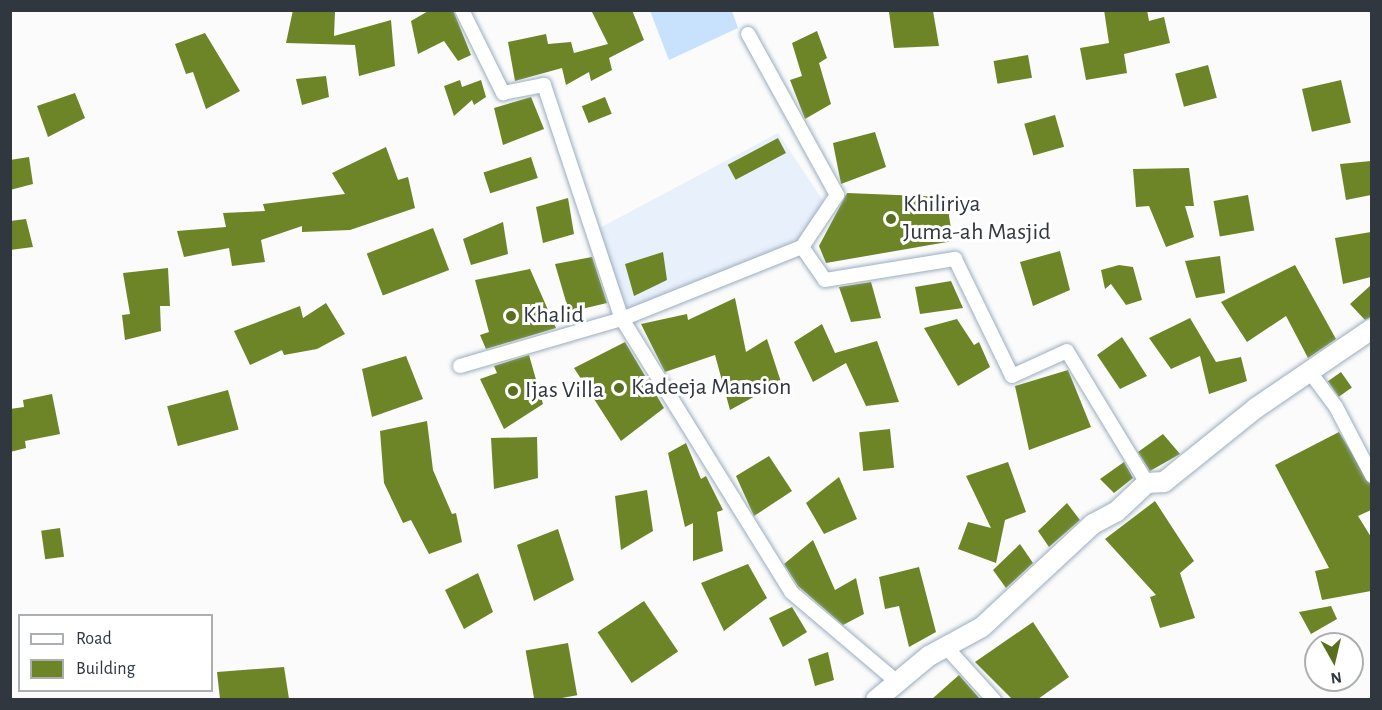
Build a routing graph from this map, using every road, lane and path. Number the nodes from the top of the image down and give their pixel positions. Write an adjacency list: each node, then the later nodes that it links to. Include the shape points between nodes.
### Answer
1 (462, 10): 4 (street, via 503,93 544,85)
2 (748, 34): 3 (street, via 837,195)
3 (802, 247): 4 (street); 9 (street, via 825,280 955,259 1012,376 1067,351)
4 (622, 319): 6 (street); 11 (street, via 791,592)
5 (1371, 329): 7 (main road)
6 (460, 366)
7 (1310, 372): 8 (street, via 1336,407); 9 (main road, via 1256,408 1164,482)
8 (1371, 476)
9 (1147, 483): 10 (main road, via 1116,512 1078,535 982,627)
10 (945, 647): 11 (main road); 13 (street)
11 (897, 682): 12 (main road)
12 (876, 699)
13 (994, 699)

